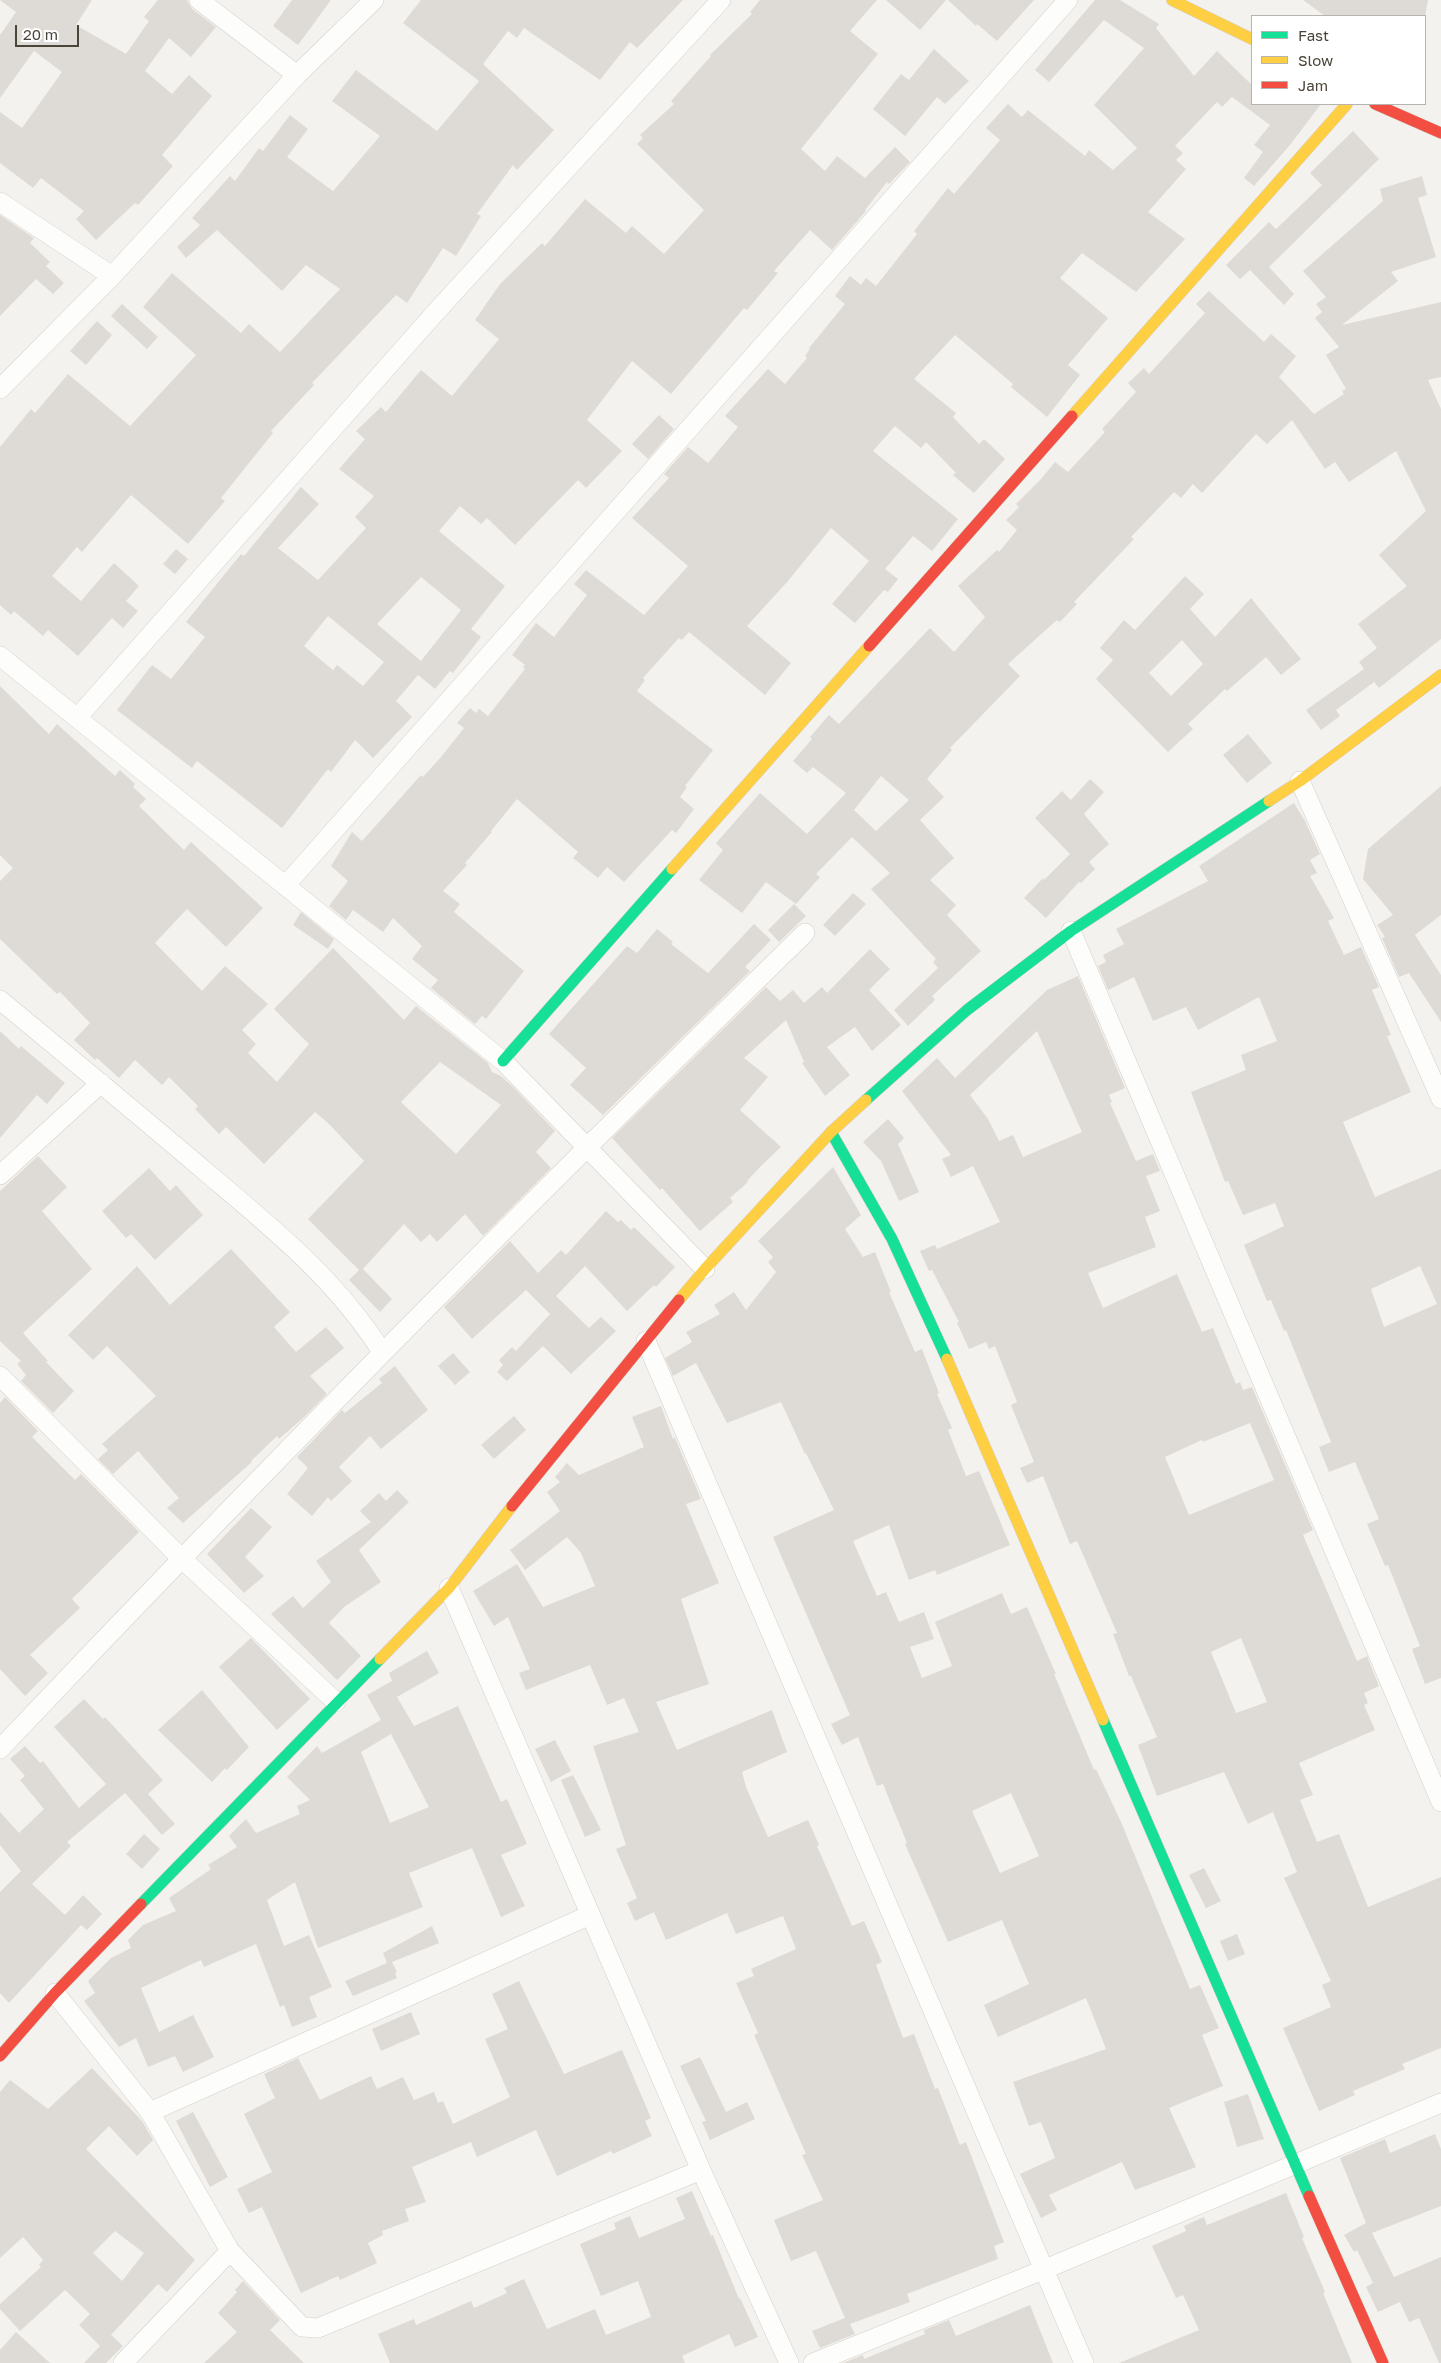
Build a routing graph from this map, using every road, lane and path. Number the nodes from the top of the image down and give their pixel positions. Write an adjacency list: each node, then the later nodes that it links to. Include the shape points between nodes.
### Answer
1 (200, 0): 7 (street)
2 (374, 0): 7 (street)
3 (722, 0): 16 (street, via 435,313)
4 (1068, 0): 18 (street)
5 (1172, 0): 6 (street)
6 (1251, 39)
7 (297, 75): 12 (street)
8 (1346, 105): 22 (street)
9 (1377, 105): 10 (street)
10 (1441, 133)
11 (0, 202): 12 (street)
12 (112, 276): 13 (street)
13 (0, 389)
14 (0, 656): 16 (street)
15 (1441, 676): 17 (street)
16 (77, 718): 18 (street)
17 (1300, 781): 19 (street); 24 (street)
18 (284, 886): 22 (street)
19 (1071, 931): 25 (street, via 968,1010); 36 (street)
20 (805, 933): 26 (street)
21 (0, 1000): 23 (street)
22 (502, 1061): 26 (street)
23 (101, 1083): 27 (street); 30 (street, via 303,1255 362,1321)
24 (1441, 1099)
25 (831, 1132): 28 (street); 42 (street, via 892,1239 925,1308)
26 (586, 1147): 28 (street); 30 (street)
27 (0, 1175)
28 (705, 1269): 29 (street)
29 (646, 1341): 33 (street); 45 (street)
30 (382, 1352): 32 (street)
31 (0, 1376): 32 (street)
32 (181, 1558): 34 (street); 35 (street)
33 (449, 1588): 34 (street); 37 (street)
34 (336, 1702): 38 (street)
35 (0, 1749)
36 (1441, 1802)
37 (590, 1915): 41 (street); 43 (street)
38 (55, 1993): 39 (street); 41 (street)
39 (0, 2056)
40 (1441, 2103): 42 (street)
41 (150, 2112): 44 (street)
42 (1294, 2164): 45 (street); 50 (street)
43 (701, 2170): 44 (street, via 318,2328 302,2327); 47 (street)
44 (230, 2250): 46 (street)
45 (1043, 2270): 48 (street); 49 (street)
46 (122, 2363)
47 (789, 2363)
48 (813, 2363)
49 (1084, 2363)
50 (1383, 2363)

